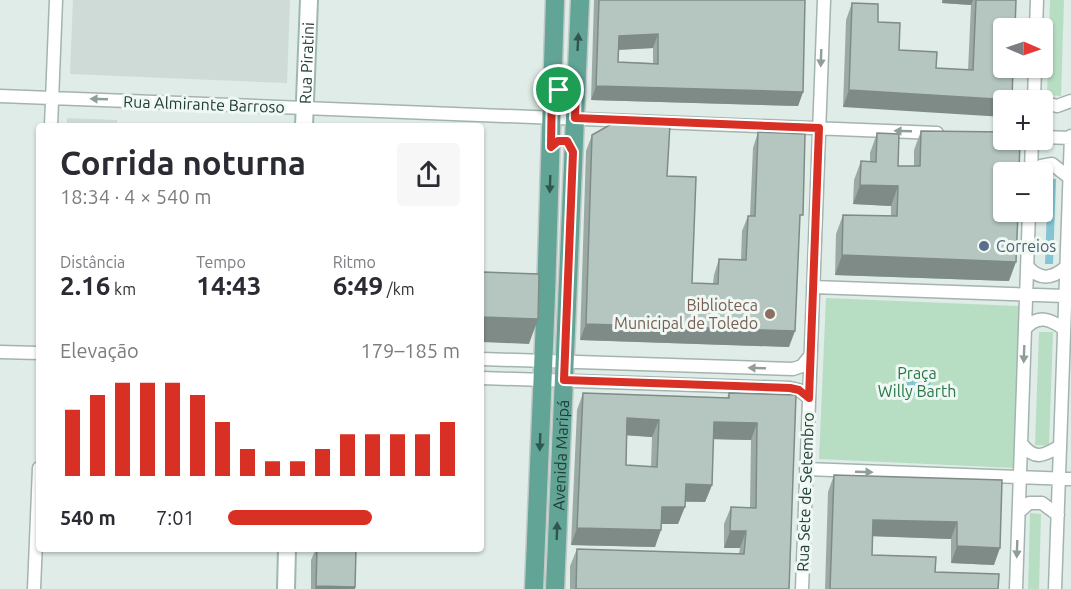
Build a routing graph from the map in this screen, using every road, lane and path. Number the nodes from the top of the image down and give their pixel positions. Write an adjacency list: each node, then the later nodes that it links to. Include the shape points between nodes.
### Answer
1 (56, 0): 11 (street)
2 (309, 0): 14 (street, Rua Piratini)
3 (555, 0): 9 (main road, Avenida Maripá)
4 (580, 0): 8 (main road, Avenida Maripá, one-way to 4)
5 (824, 0): 19 (street, Rua Sete de Setembro, one-way to 19)
6 (1037, 0): 7 (street)
7 (1036, 18)
8 (576, 83): 9 (main road, via 569,90 559,90); 16 (main road, Avenida Maripá)
9 (552, 84): 15 (main road, Avenida Maripá)
10 (0, 96): 11 (street, Rua Almirante Barroso)
11 (52, 98): 14 (street, Rua Almirante Barroso, one-way to 11); 17 (street)
12 (1071, 101): 13 (street)
13 (1053, 105)
14 (304, 108): 15 (street, Rua Almirante Barroso); 18 (street, Rua Piratini)
15 (552, 118): 16 (street, Rua Almirante Barroso); 23 (main road, Avenida Maripá)
16 (575, 118): 19 (street, Rua Almirante Barroso); 24 (main road, Avenida Maripá)
17 (51, 123)
18 (304, 123)
19 (819, 128): 20 (street, Rua Almirante Barroso, one-way to 19); 30 (street, Rua Sete de Setembro)
20 (946, 133)
21 (1053, 137): 22 (street)
22 (1071, 137): 26 (street)
23 (551, 147): 24 (main road, via 558,141 567,141); 33 (main road, Avenida Maripá, one-way to 33)
24 (573, 152): 34 (main road, Avenida Maripá)
25 (1053, 165): 26 (street)
26 (1070, 178): 29 (street)
27 (1029, 222): 28 (street)
28 (1027, 266): 29 (street, via 1047,278); 31 (street)
29 (1066, 267): 32 (street)
30 (813, 287): 31 (street); 39 (street, Rua Sete de Setembro)
31 (1026, 294): 32 (street); 35 (street)
32 (1065, 296): 36 (street)
33 (545, 328): 34 (main road, via 550,334 559,334); 42 (main road, Avenida Maripá)
34 (566, 328): 43 (main road, Avenida Maripá)
35 (1025, 329): 36 (street, via 1044,318); 55 (street, one-way to 55)
36 (1064, 329): 56 (street)
37 (0, 352): 38 (street)
38 (36, 353)
39 (810, 356): 45 (street, via 802,366); 52 (street, Rua Sete de Setembro)
40 (484, 359): 41 (street)
41 (507, 360): 42 (street); 47 (street, via 512,363 513,372)
42 (543, 361): 43 (street); 48 (main road, Avenida Maripá)
43 (564, 362): 44 (street); 49 (main road, Avenida Maripá)
44 (607, 363): 45 (street, one-way to 44); 50 (street, via 595,372)
45 (781, 368): 51 (street, via 786,376)
46 (484, 378): 47 (street)
47 (506, 378): 48 (street)
48 (542, 380): 49 (street); 53 (main road, Avenida Maripá)
49 (564, 380): 50 (street); 54 (main road, Avenida Maripá)
50 (607, 382): 51 (street)
51 (781, 388): 52 (street, via 799,390)
52 (809, 398): 57 (street, Rua Sete de Setembro)
53 (541, 412): 54 (main road, via 549,405 557,405); 66 (main road, Avenida Maripá, one-way to 66)
54 (562, 414): 67 (main road, Avenida Maripá, one-way to 54)
55 (1021, 443): 56 (street, via 1030,453 1041,456); 58 (street)
56 (1060, 446): 59 (street)
57 (806, 470): 58 (street, one-way to 58); 68 (street, Rua Sete de Setembro)
58 (1020, 477): 59 (street); 60 (street)
59 (1065, 479): 61 (street)
60 (1018, 512): 61 (street, via 1029,503 1042,502); 69 (street, one-way to 69)
61 (1058, 515): 70 (street)
62 (36, 541): 64 (street)
63 (287, 552): 65 (street)
64 (34, 589)
65 (286, 589)
66 (534, 589)
67 (555, 589)
68 (802, 589)
69 (1016, 589)
70 (1055, 589)

